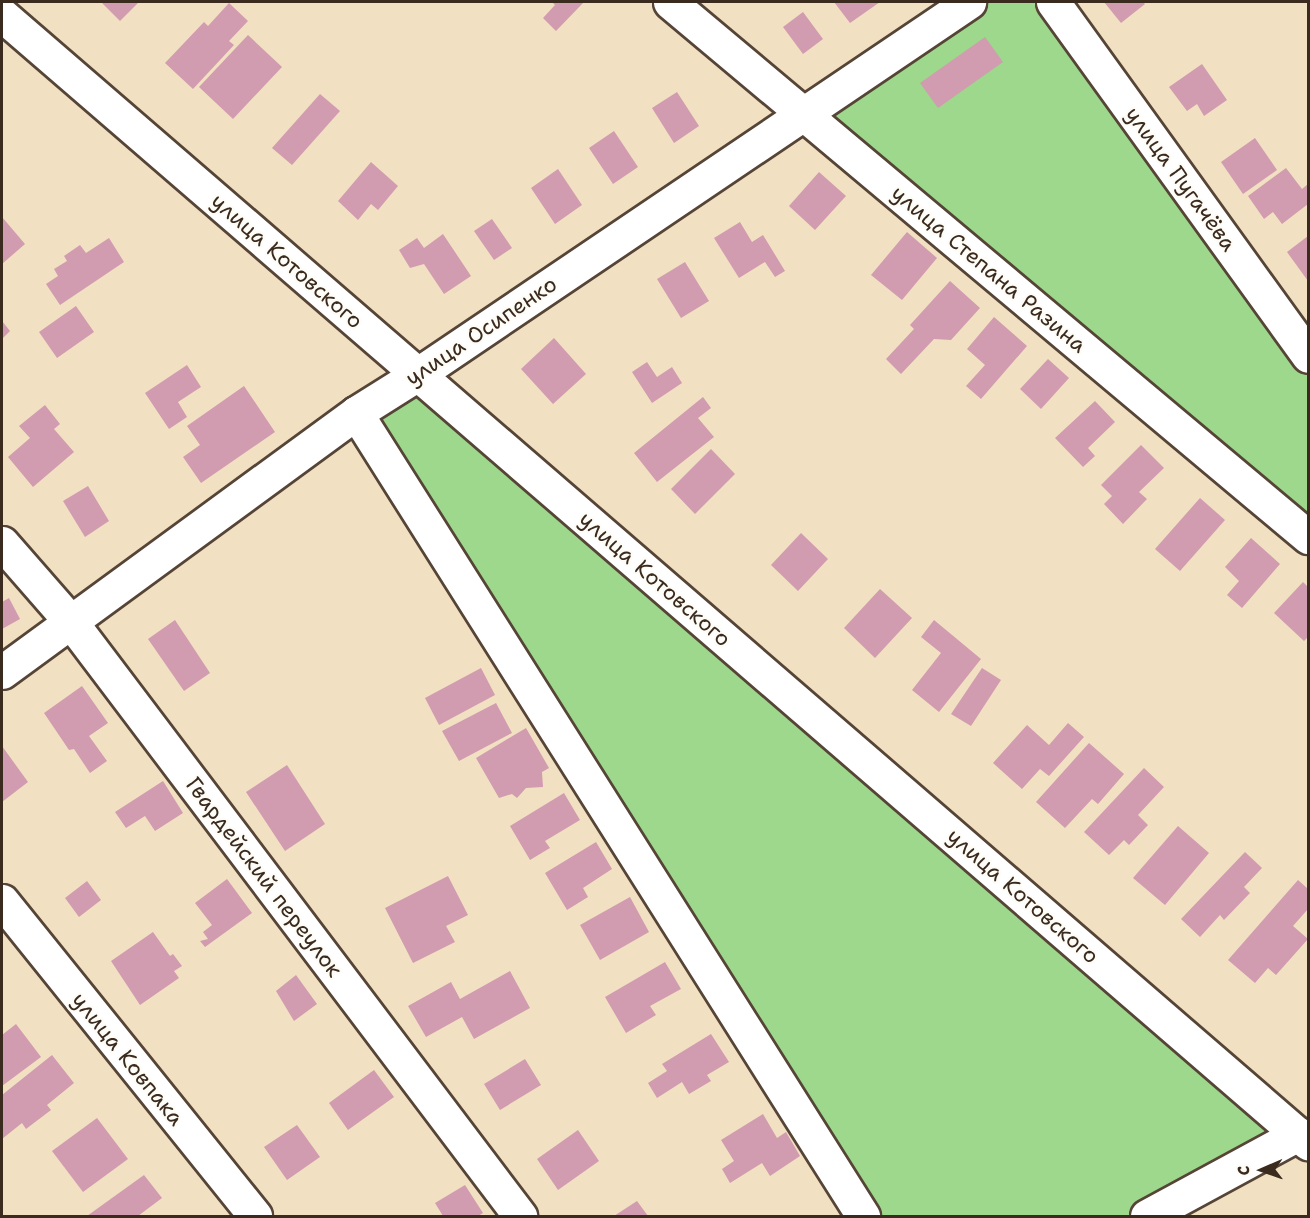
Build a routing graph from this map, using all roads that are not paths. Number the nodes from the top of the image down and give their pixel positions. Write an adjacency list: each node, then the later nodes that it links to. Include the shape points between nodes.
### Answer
1 (670, 2): 5 (street, улица Степана Разина)
2 (969, 2): 5 (street, улица Осипенко)
3 (1053, 2): 6 (street, улица Пугачёва)
4 (2, 15): 7 (street, улица Котовского)
5 (804, 115): 7 (street, улица Осипенко); 9 (street, улица Степана Разина)
6 (1308, 356)
7 (418, 374): 8 (street, улица Осипенко); 14 (street, улица Котовского)
8 (356, 413): 11 (street, улица Осипенко); 17 (street)
9 (1308, 537)
10 (2, 543): 11 (street, Гвардейский переулок)
11 (71, 622): 12 (street, улица Осипенко); 16 (street, Гвардейский переулок)
12 (2, 672)
13 (2, 901): 15 (street, улица Ковпака)
14 (1303, 1138): 18 (street)
15 (255, 1216)
16 (520, 1216)
17 (863, 1216)
18 (1147, 1216)

